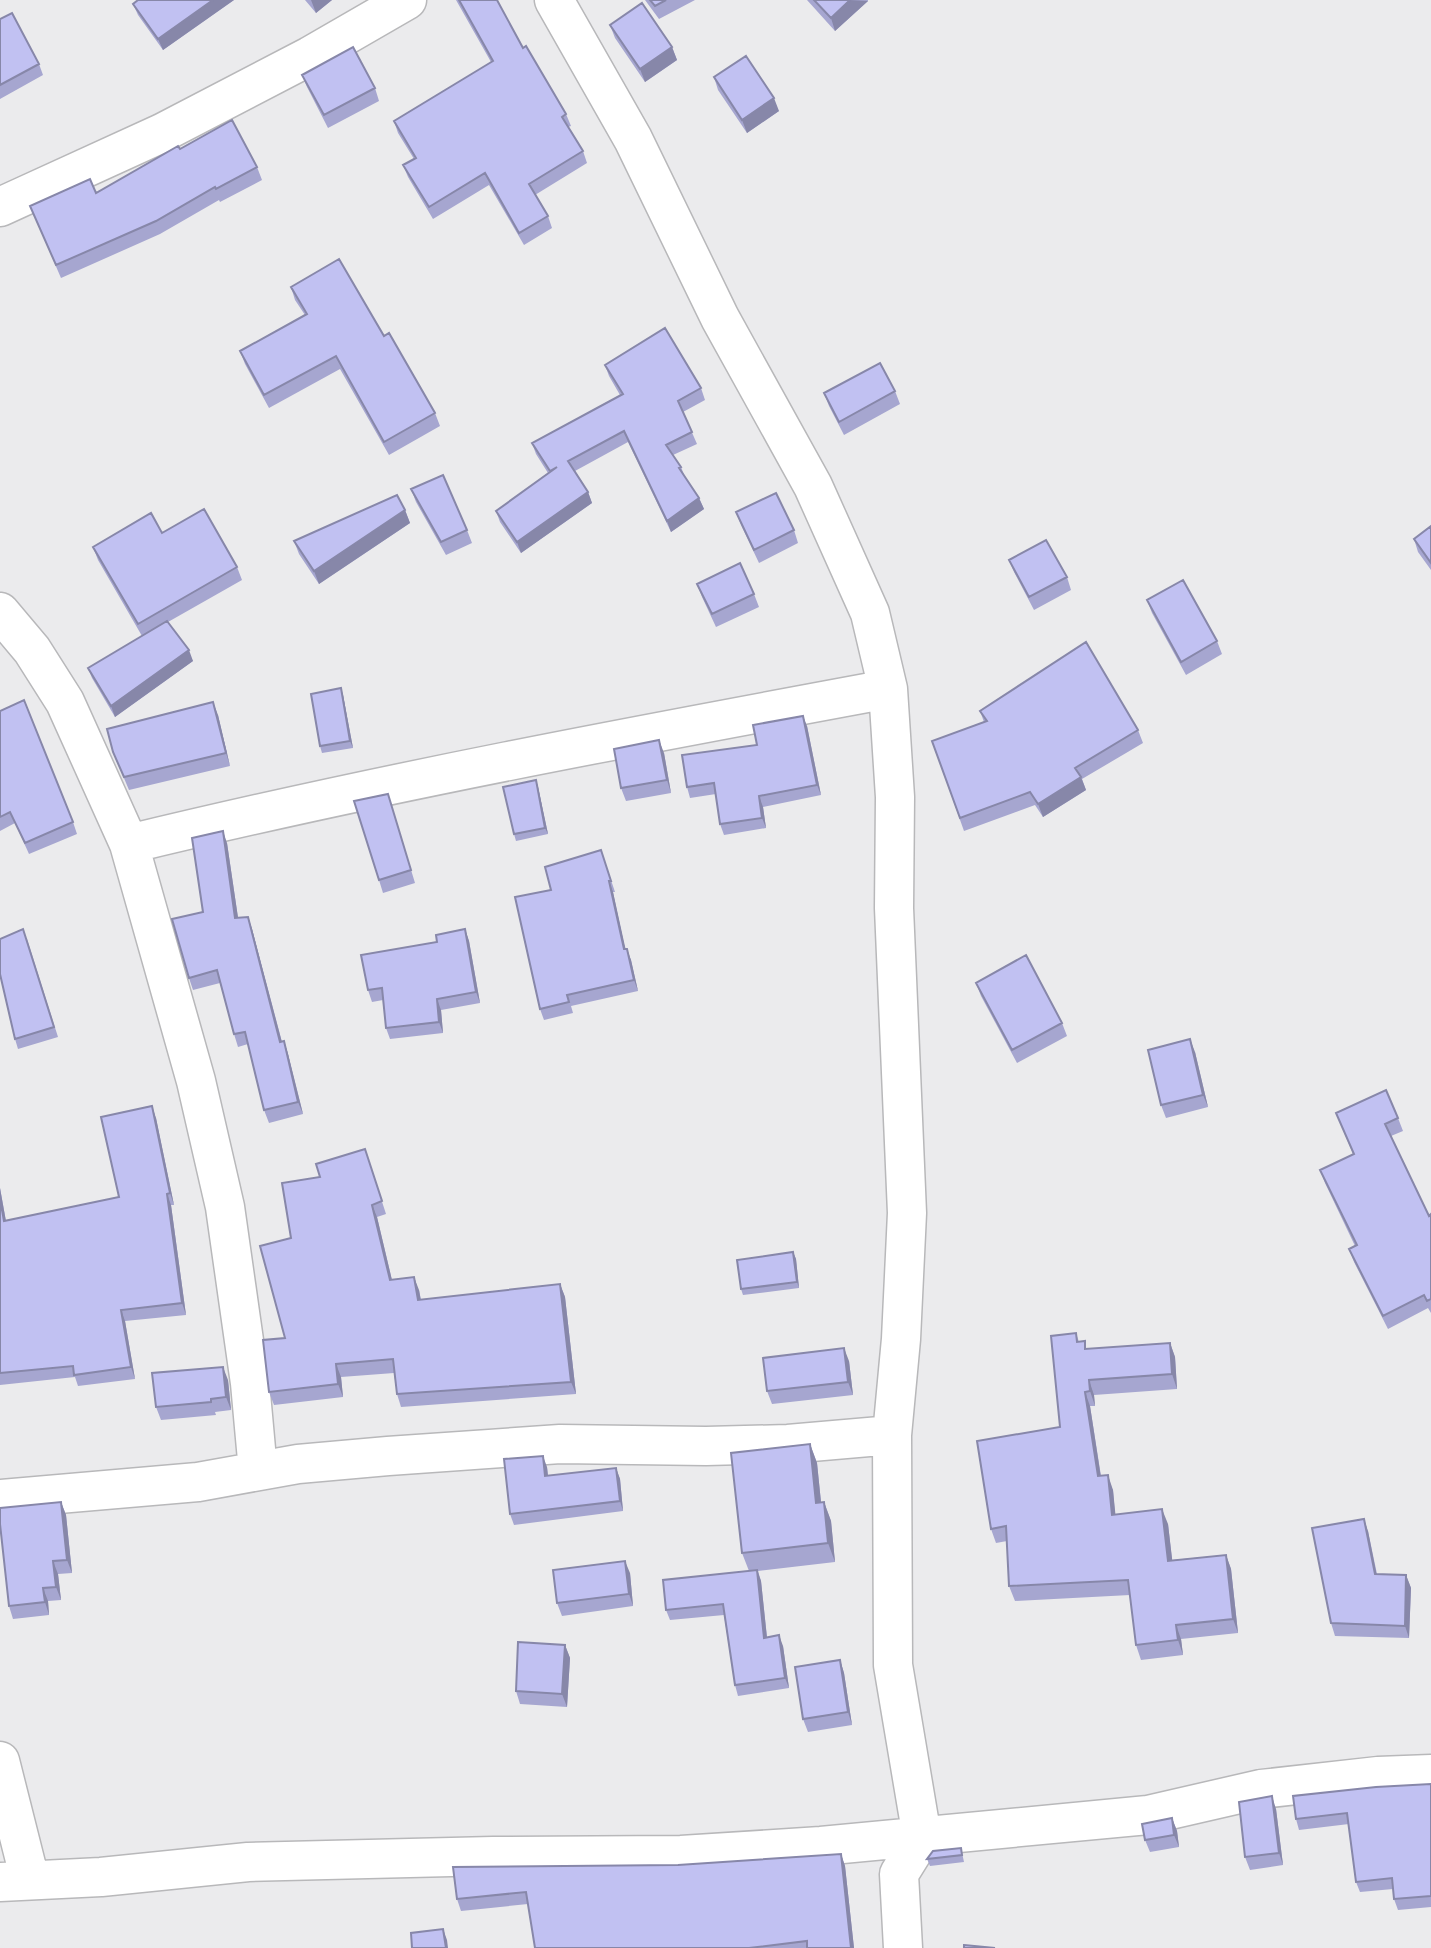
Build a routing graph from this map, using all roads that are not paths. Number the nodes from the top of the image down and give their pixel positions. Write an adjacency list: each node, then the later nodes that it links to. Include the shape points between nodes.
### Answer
1 (407, 0): 3 (street, via 162,133)
2 (554, 0): 5 (street, via 633,139 720,318 813,486 870,613)
3 (0, 207)
4 (0, 612): 6 (street, via 32,650 65,702)
5 (888, 689): 6 (street, via 286,807); 7 (street, via 907,1213)
6 (129, 844): 8 (street, via 196,1081 225,1207)
7 (892, 1436): 8 (street, via 706,1446 560,1444); 12 (street, via 893,1665)
8 (258, 1471): 9 (street, via 198,1482)
9 (0, 1499)
10 (0, 1761): 13 (street)
11 (1431, 1774): 12 (street, via 1261,1789 1148,1815)
12 (922, 1837): 13 (street, via 681,1855 248,1862); 14 (street, via 899,1874)
13 (15, 1881)
14 (903, 1948)

